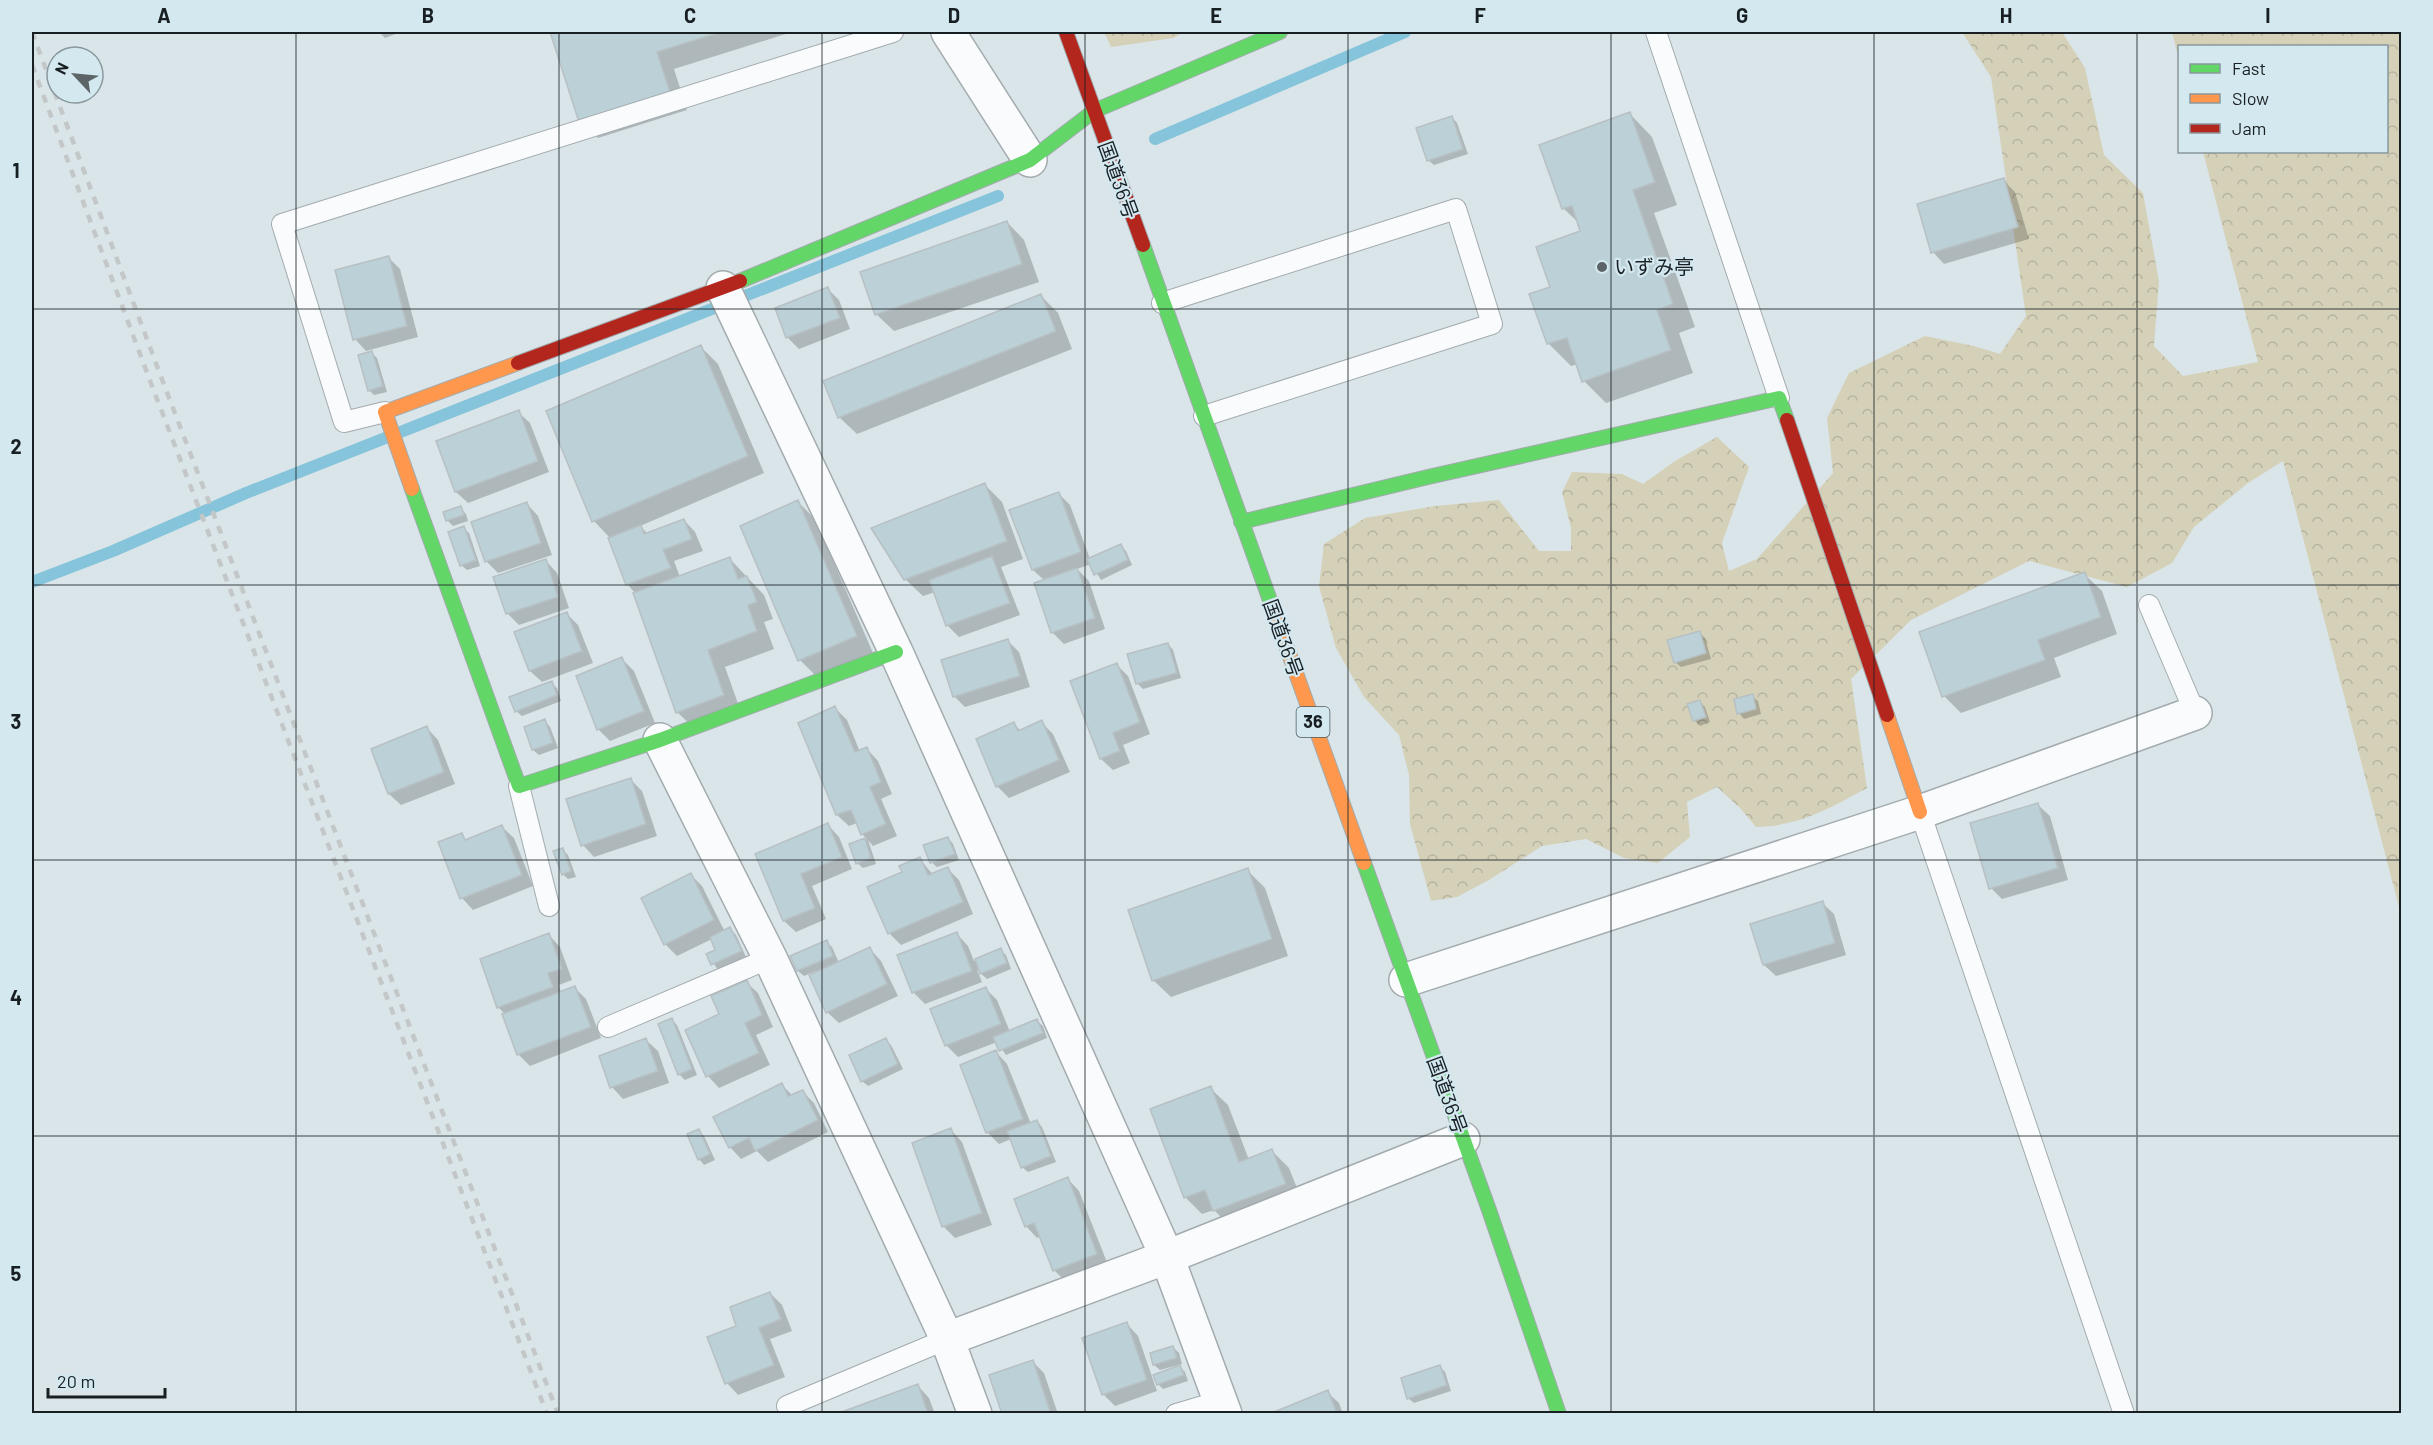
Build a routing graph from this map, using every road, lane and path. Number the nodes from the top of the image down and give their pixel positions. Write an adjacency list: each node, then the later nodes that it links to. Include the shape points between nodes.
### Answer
1 (893, 32): 11 (lane, via 282,224 344,422)
2 (948, 32): 7 (street)
3 (1066, 32): 6 (main road, 国道36号 / 36)
4 (1280, 32): 6 (main road)
5 (1656, 32): 10 (lane)
6 (1094, 111): 7 (main road); 9 (main road, 国道36号 / 36)
7 (1030, 160): 8 (main road)
8 (723, 288): 11 (main road); 15 (street)
9 (1162, 303): 12 (main road, 国道36号 / 36); 12 (lane, via 1456,209 1492,324)
10 (1779, 398): 13 (main road); 19 (main road)
11 (386, 411): 18 (main road)
12 (1204, 416): 13 (main road, 国道36号 / 36)
13 (1241, 522): 22 (main road, 国道36号 / 36)
14 (2149, 605): 16 (lane)
15 (896, 652): 17 (main road); 25 (street)
16 (2195, 713): 19 (street)
17 (660, 740): 18 (main road); 21 (street)
18 (519, 786): 20 (lane)
19 (1920, 812): 22 (street); 32 (lane)
20 (549, 906)
21 (770, 958): 23 (lane); 26 (street)
22 (1406, 980): 24 (main road, 国道36号 / 36)
23 (608, 1026)
24 (1462, 1139): 25 (street); 31 (main road, 国道36号 / 36)
25 (1167, 1257): 26 (street); 28 (street)
26 (947, 1339): 27 (lane); 29 (street)
27 (787, 1406)
28 (1222, 1407): 30 (lane)
29 (975, 1413)
30 (1176, 1413)
31 (1559, 1413)
32 (2124, 1413)

